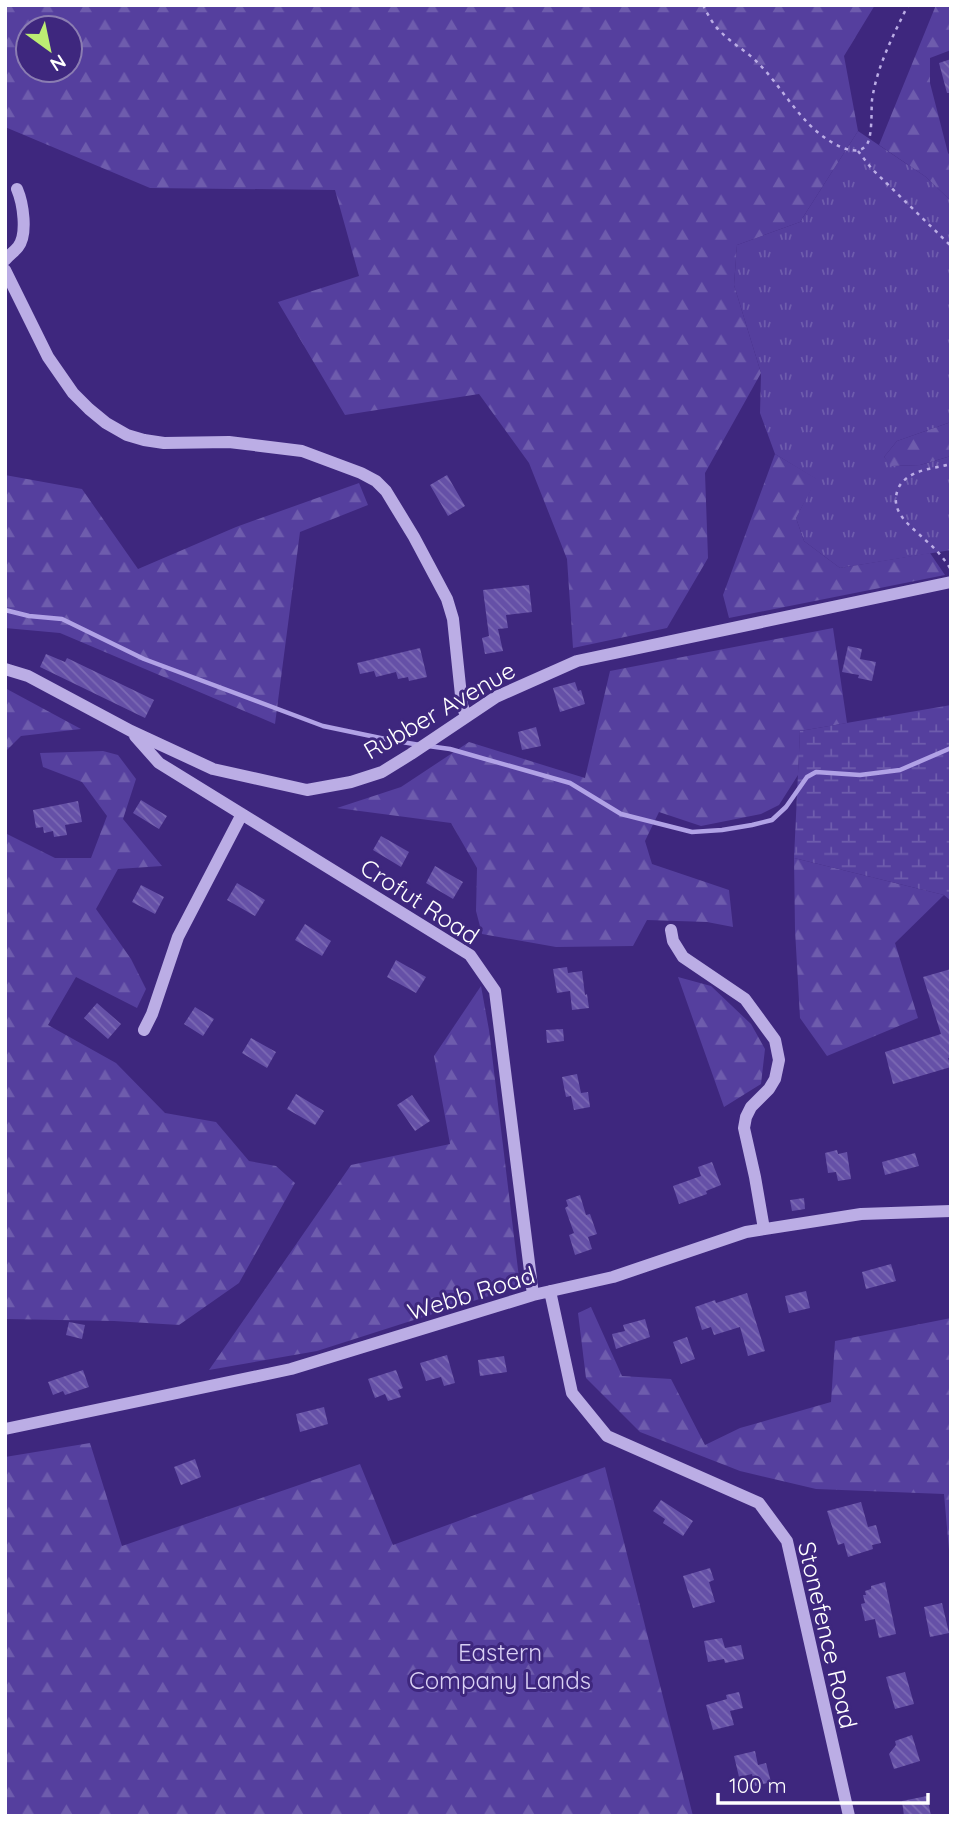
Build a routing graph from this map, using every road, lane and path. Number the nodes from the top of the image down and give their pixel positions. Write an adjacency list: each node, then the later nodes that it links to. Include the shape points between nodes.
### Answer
1 (704, 5): 3 (path, via 715,25 760,64 806,122 842,148)
2 (908, 5): 3 (path, via 880,66 869,142)
3 (858, 151): 5 (path)
4 (17, 189): 6 (street, via 23,202 20,245)
5 (951, 246)
6 (5, 260)
7 (5, 270): 12 (street, via 48,357 74,393 106,423 127,435 164,443 229,442 302,451 376,481 414,537 447,599)
8 (951, 464): 9 (path, via 916,472 901,482 896,495 897,509 907,524)
9 (951, 570)
10 (951, 582): 12 (street, Rubber Avenue, via 577,662 496,696)
11 (5, 669): 13 (street, Rubber Avenue, via 28,676)
12 (466, 716): 13 (street, Rubber Avenue, via 382,772 307,790 213,769)
13 (131, 731): 14 (street, Crofut Road, via 159,762)
14 (242, 814): 16 (street, via 178,937); 20 (street, Crofut Road, via 470,955 495,991)
15 (671, 930): 18 (street, via 683,957 746,999 775,1040 779,1060 775,1079 751,1107 744,1128)
16 (144, 1030)
17 (951, 1210): 18 (street, Webb Road, via 861,1213)
18 (764, 1228): 19 (street, Webb Road)
19 (550, 1291): 20 (street, Webb Road); 22 (street, Stonefence Road, via 572,1393 607,1436 759,1503 787,1541)
20 (533, 1295): 21 (street, Webb Road, via 291,1369)
21 (5, 1429)
22 (849, 1816)

